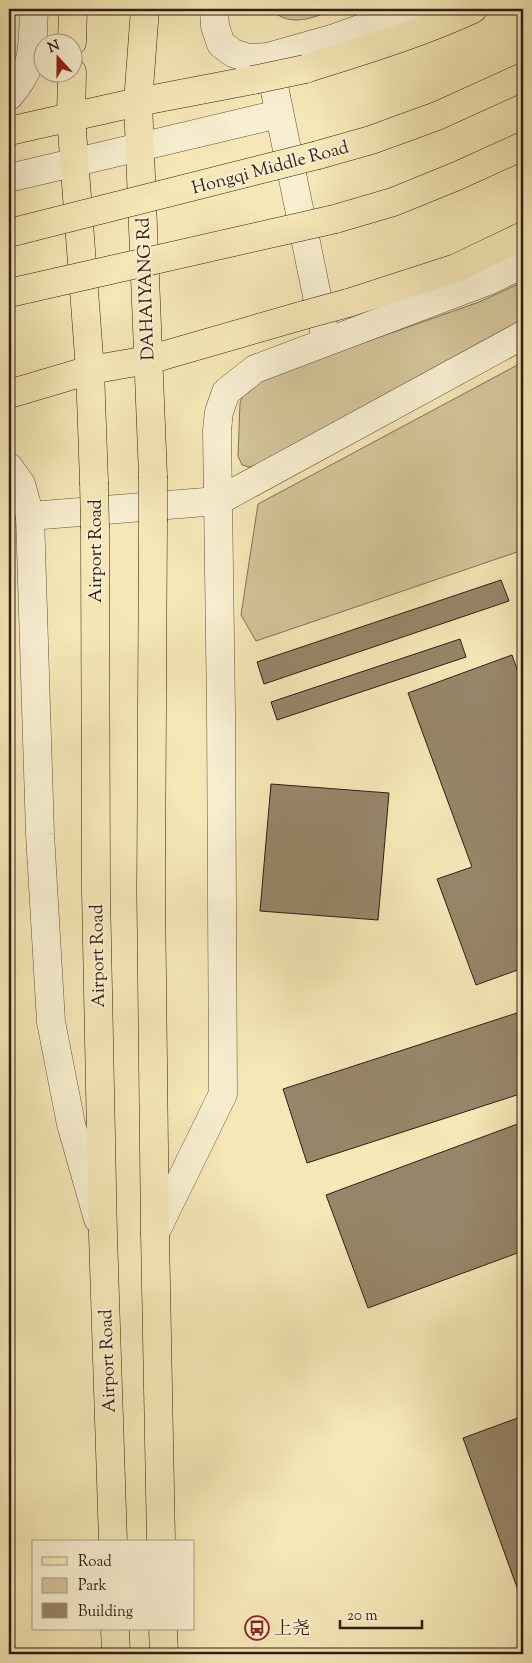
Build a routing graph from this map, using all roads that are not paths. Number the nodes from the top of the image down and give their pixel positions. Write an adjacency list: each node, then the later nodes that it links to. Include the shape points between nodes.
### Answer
1 (34, 9): 11 (lane, via 30,63)
2 (73, 9): 7 (main road)
3 (145, 9): 12 (main road, DAHAIYANG Rd)
4 (214, 9): 8 (lane, via 221,44 248,58)
5 (415, 9): 8 (lane, via 334,38)
6 (473, 9): 12 (main road, bridge, via 305,69)
7 (72, 32)
8 (268, 56): 13 (lane)
9 (523, 77): 18 (main road, Hongqi Middle Road, bridge, via 437,116 371,140)
10 (72, 82): 14 (main road)
11 (9, 96)
12 (138, 102): 14 (main road); 24 (main road, DAHAIYANG Rd)
13 (279, 114): 17 (lane); 23 (lane)
14 (71, 117): 15 (main road); 25 (main road)
15 (9, 131)
16 (523, 146): 21 (main road, bridge, via 393,202 335,219)
17 (9, 178)
18 (9, 233)
19 (523, 236): 24 (main road, bridge, via 456,268 348,303)
20 (523, 264): 23 (lane)
21 (9, 293)
22 (523, 335): 28 (lane)
23 (326, 341): 28 (lane, via 255,369 226,392 217,430)
24 (148, 360): 25 (main road); 30 (main road, DAHAIYANG Rd, bridge, via 153,476 151,893)
25 (90, 370): 26 (main road); 31 (main road, Airport Road, bridge, via 95,528 96,892)
26 (9, 394)
27 (9, 467): 29 (lane, via 21,484)
28 (218, 501): 29 (lane); 30 (lane, via 223,1094)
29 (30, 516): 31 (lane, via 40,834 51,1022 71,1124)
30 (155, 1233): 33 (main road)
31 (103, 1235): 32 (main road, Airport Road)
32 (113, 1540)
33 (162, 1540)
34 (115, 1630): 36 (main road)
35 (163, 1630): 37 (main road)
36 (116, 1654)
37 (164, 1654)

